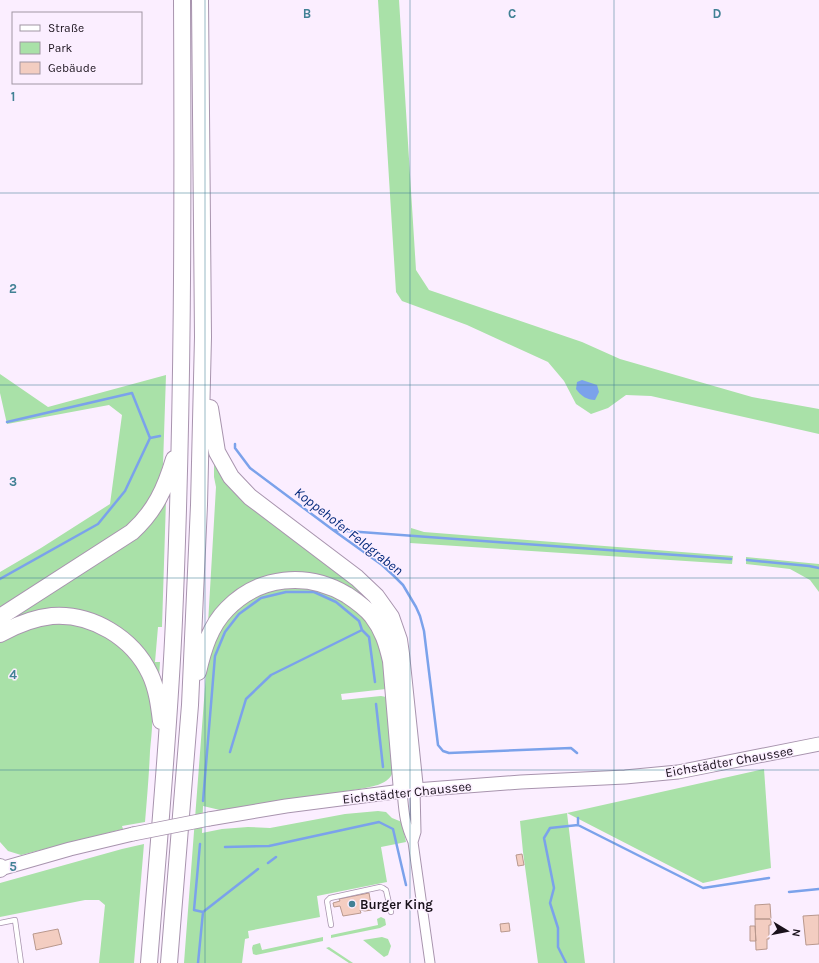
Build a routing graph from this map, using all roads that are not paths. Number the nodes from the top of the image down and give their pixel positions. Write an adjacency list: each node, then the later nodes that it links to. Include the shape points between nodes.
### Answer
1 (182, 0): 4 (highway)
2 (200, 0): 3 (highway)
3 (204, 337): 7 (highway); 10 (highway, via 210,419 217,452 231,477 250,497 357,578 376,596 391,617 401,654)
4 (180, 437): 5 (highway, via 162,494 140,525); 9 (highway, via 174,622)
5 (0, 617)
6 (0, 634): 9 (highway, via 20,623 61,616 97,624 126,642 150,673 157,693)
7 (190, 705): 10 (highway, via 206,642 226,610 247,593 271,582 297,579 319,582 356,601 371,615 386,641); 18 (highway)
8 (819, 744): 10 (main road, Eichstädter Chaussee, via 678,772)
9 (165, 763): 17 (highway)
10 (409, 790): 11 (street, via 416,832); 11 (street, via 405,821); 12 (main road, Eichstädter Chaussee, bridge, via 209,819 133,834)
11 (413, 842): 19 (street)
12 (0, 868)
13 (391, 912): 15 (lane, via 386,890 380,887 330,898 327,905)
14 (0, 922): 16 (lane, via 15,920)
15 (331, 925)
16 (21, 963)
17 (149, 963)
18 (169, 963)
19 (430, 963)

